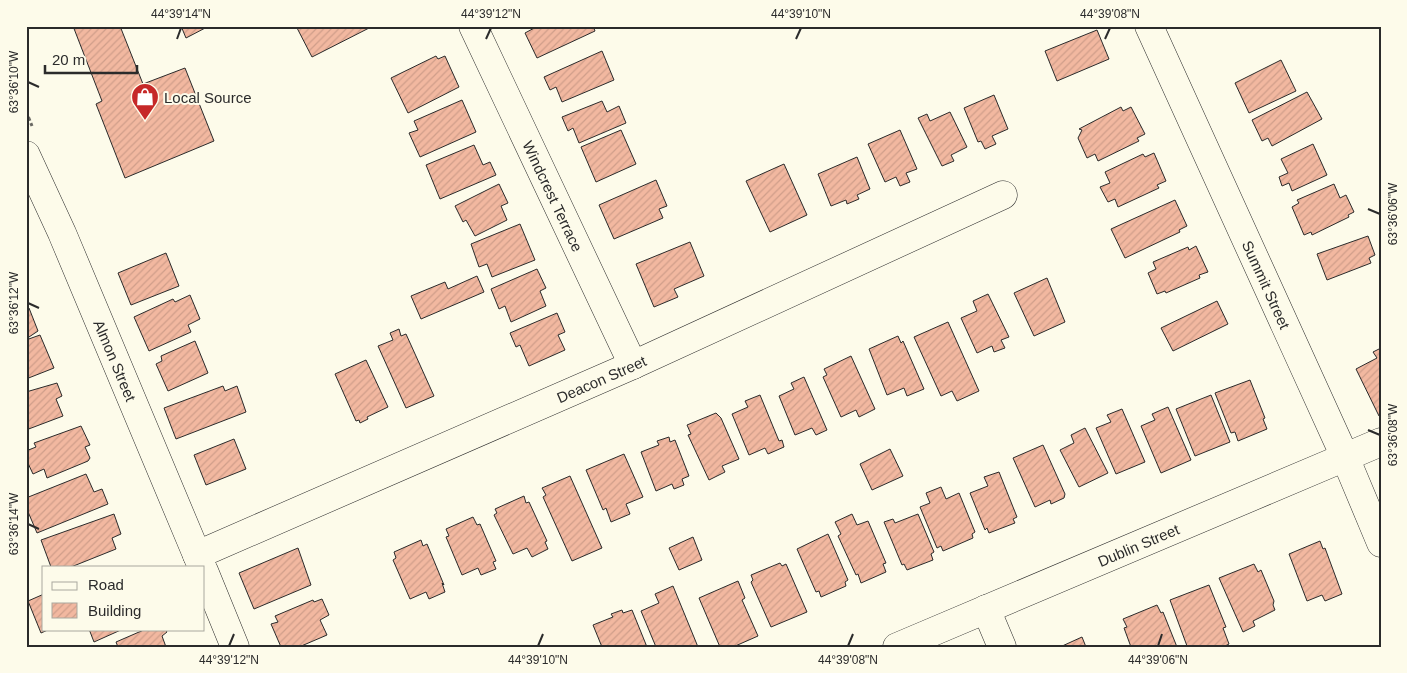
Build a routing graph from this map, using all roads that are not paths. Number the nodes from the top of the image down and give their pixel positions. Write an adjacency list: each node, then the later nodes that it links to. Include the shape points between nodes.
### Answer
1 (473, 26): 5 (street, Windcrest Terrace)
2 (1149, 26): 7 (street, Summit Street)
3 (26, 155): 9 (street, Almon Street)
4 (1003, 195): 5 (street, Deacon Street)
5 (633, 366): 9 (street, Deacon Street)
6 (1381, 442): 7 (street, Dublin Street)
7 (1345, 457): 8 (street, Summit Street); 11 (street, Dublin Street)
8 (1381, 543)
9 (201, 564)
10 (205, 574): 12 (street, Almon Street)
11 (986, 609): 13 (street, Dublin Street); 14 (street)
12 (235, 647)
13 (898, 647)
14 (1002, 647)

